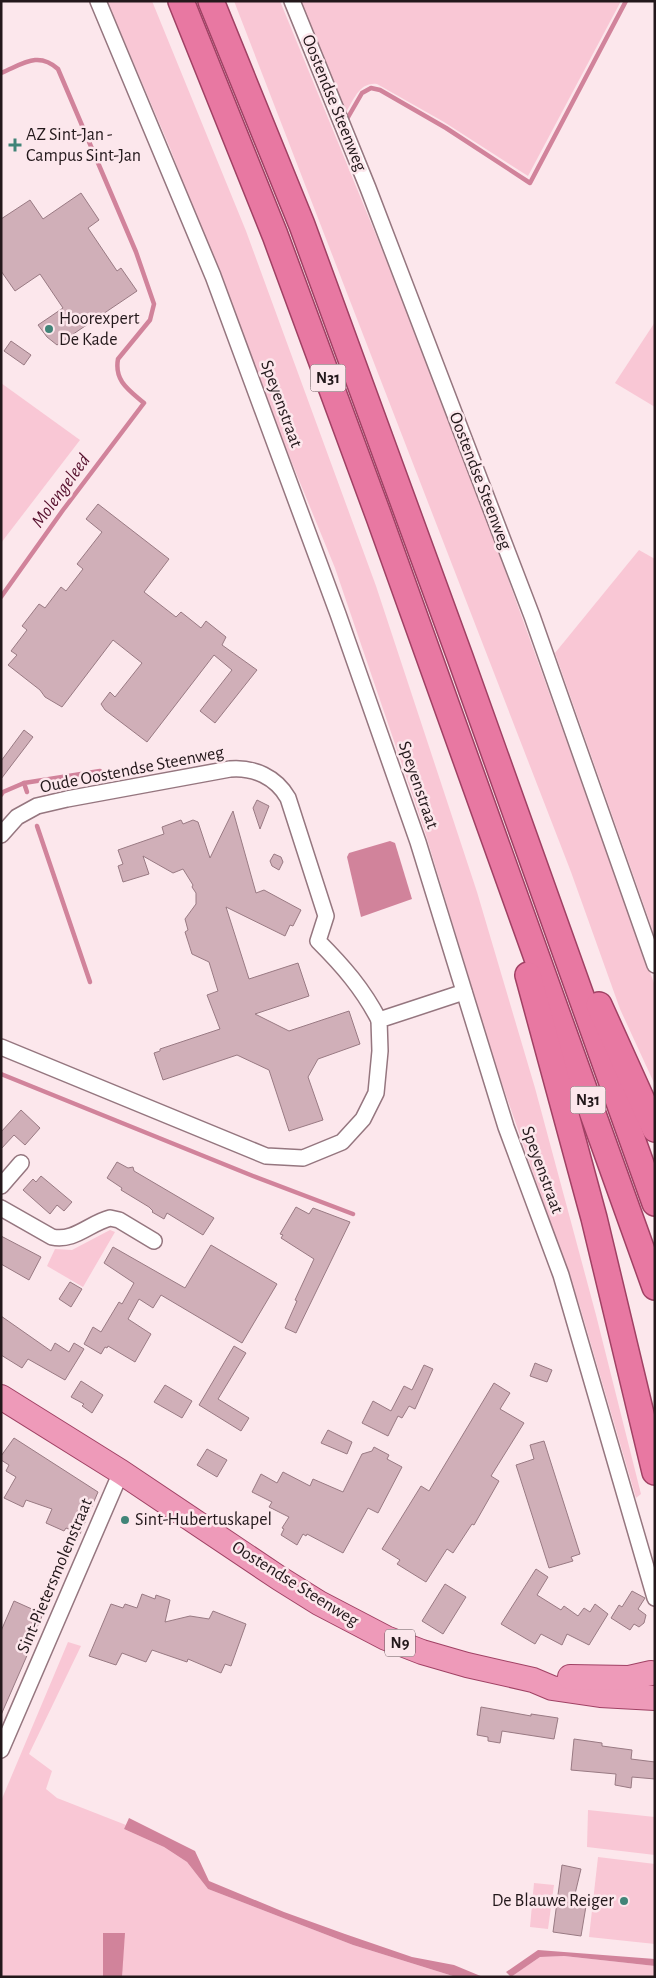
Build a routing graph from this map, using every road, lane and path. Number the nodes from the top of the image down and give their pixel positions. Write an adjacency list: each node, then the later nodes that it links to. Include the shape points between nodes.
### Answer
1 (98, 1): 9 (street, Speyenstraat, via 254,384 418,842)
2 (181, 1): 6 (highway, N31, via 275,235)
3 (211, 1): 8 (highway, N31, via 302,225)
4 (292, 1): 7 (street, Oostendse Steenweg, via 368,188 532,616)
5 (1, 835): 10 (street, Oude Oostendse Steenweg, via 17,817 37,806 67,799 230,769 241,768 269,777 278,783 288,798 326,916 318,941 344,967)
6 (521, 913): 18 (highway, N31); 21 (highway, via 528,977 594,1218)
7 (655, 965)
8 (573, 972): 12 (highway, via 596,999); 15 (highway, N31)
9 (464, 992): 10 (street); 22 (street, Speyenstraat, via 506,1127 562,1275)
10 (379, 1020): 11 (street, Oude Oostendse Steenweg, via 376,1094 363,1119 342,1142 303,1158 266,1156)
11 (1, 1047)
12 (655, 1129)
13 (20, 1163): 14 (street)
14 (1, 1186)
15 (655, 1203)
16 (1, 1208): 17 (street, via 61,1239 110,1218)
17 (154, 1241)
18 (655, 1287)
19 (1, 1397): 20 (main road, Oostendse Steenweg / N9)
20 (120, 1472): 23 (main road, Oostendse Steenweg / N9, via 279,1578 386,1638 467,1665 533,1680 553,1676 629,1678); 24 (street, Sint-Pietersmolenstraat)
21 (655, 1472)
22 (655, 1598)
23 (654, 1683)
24 (1, 1750)

